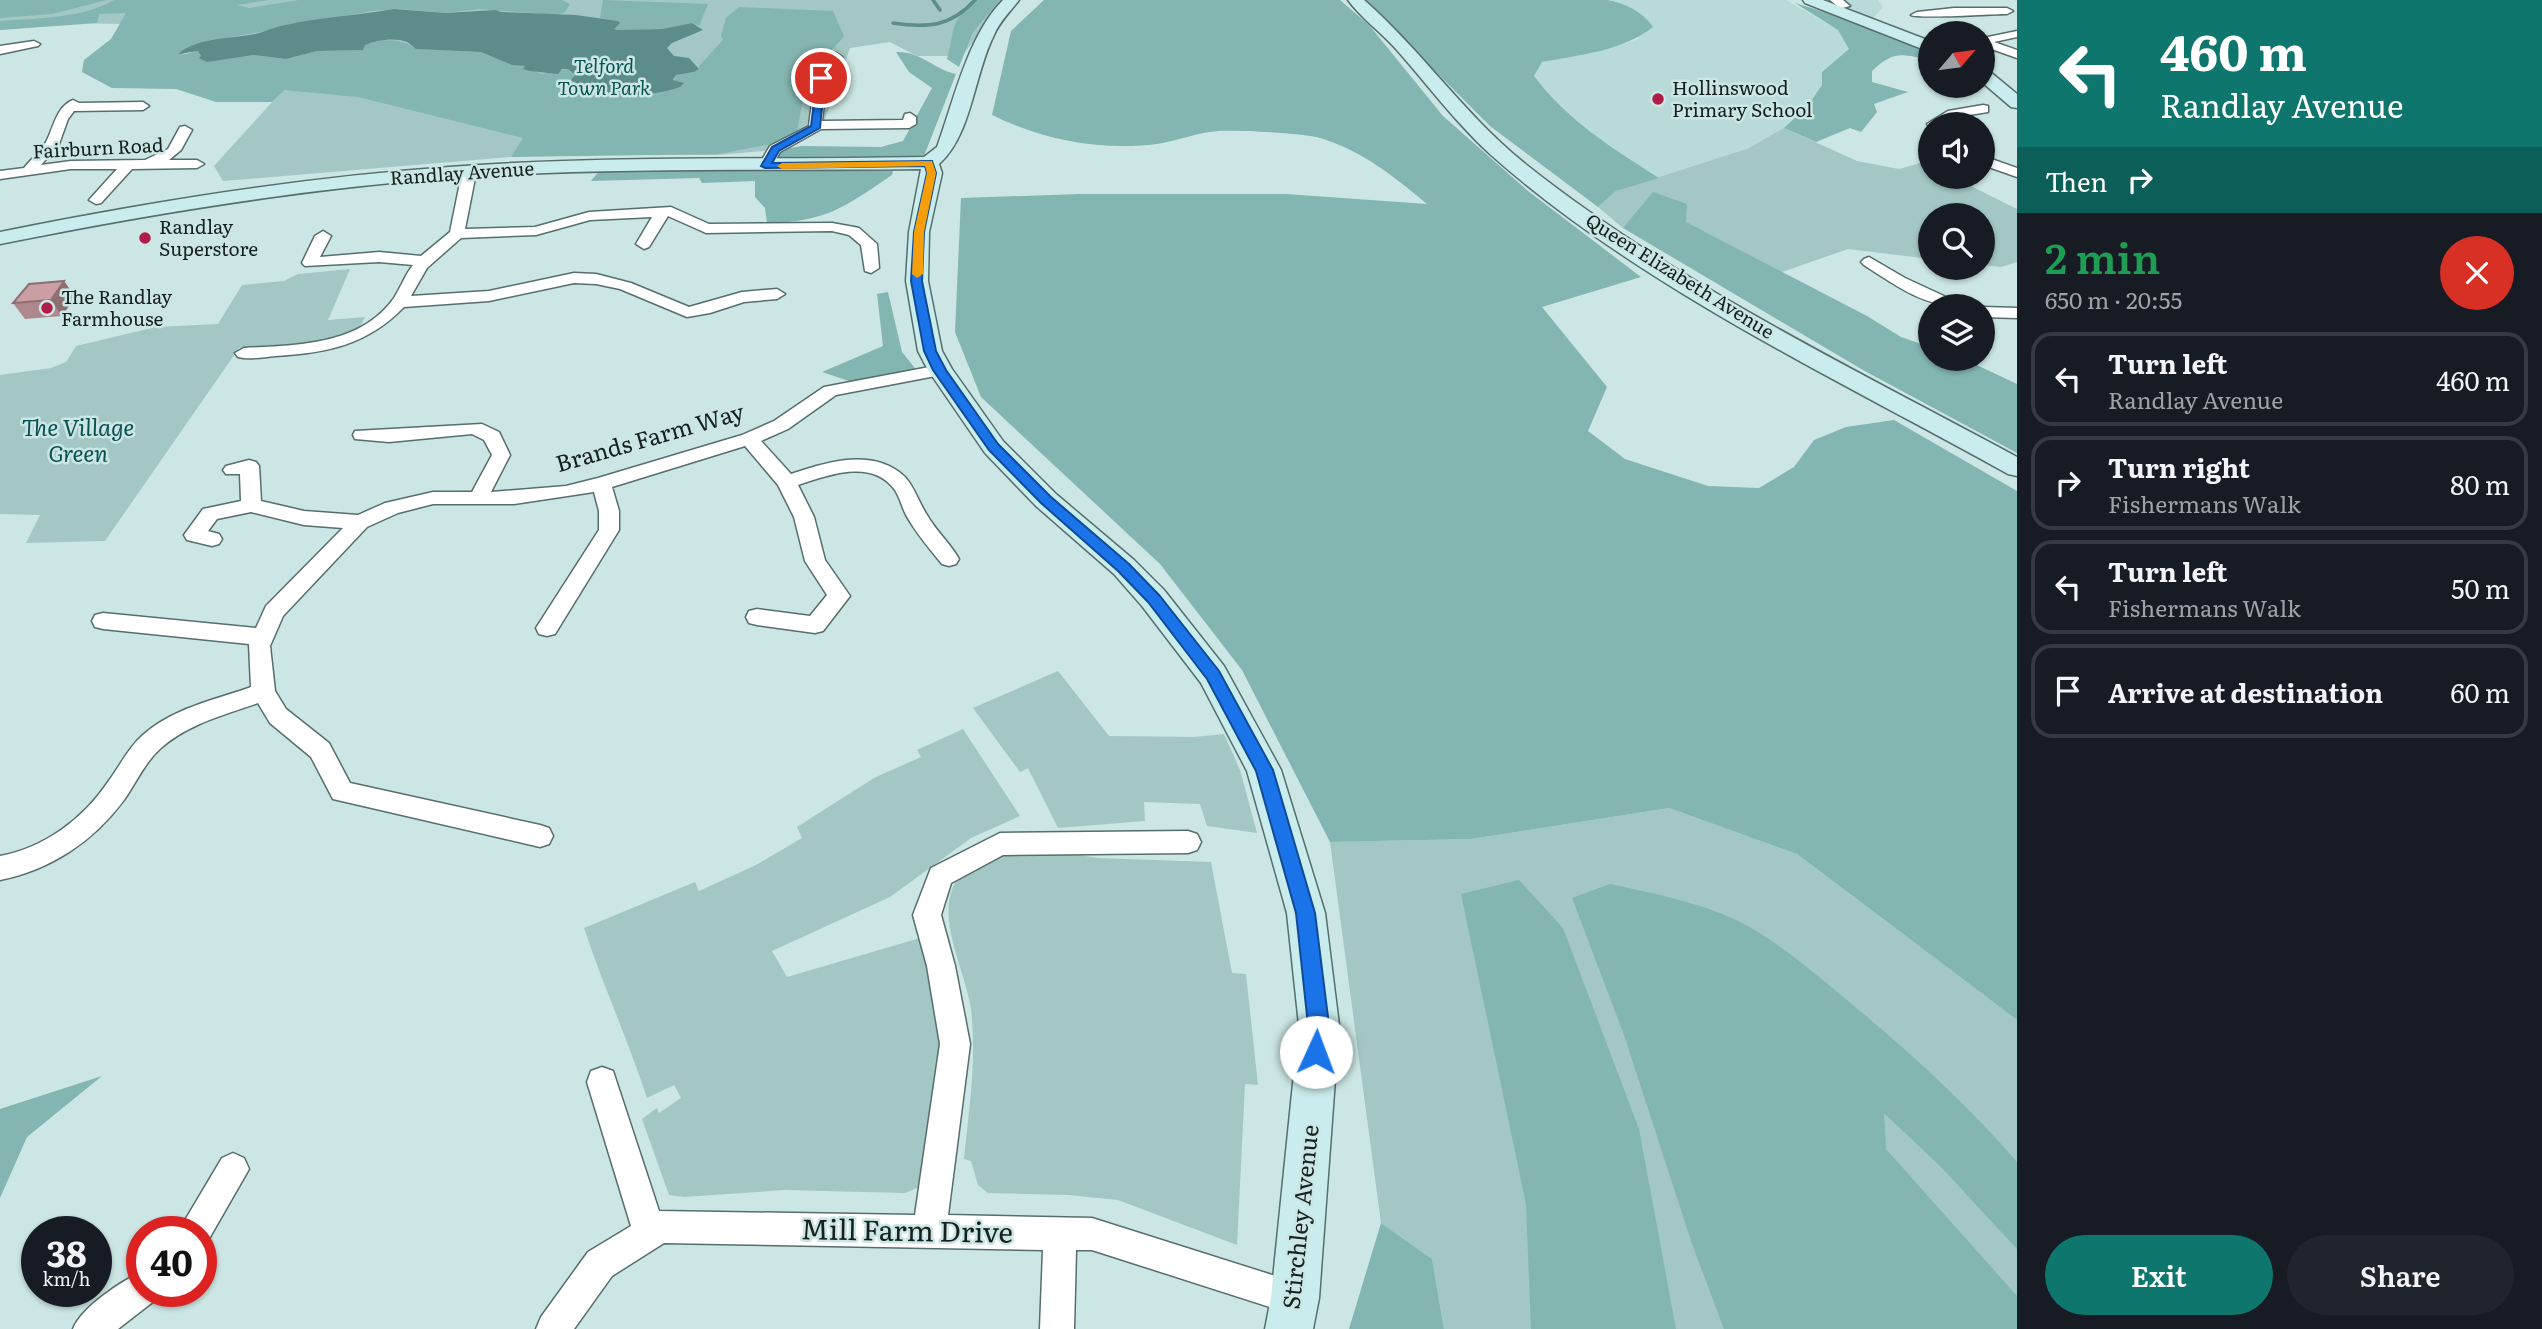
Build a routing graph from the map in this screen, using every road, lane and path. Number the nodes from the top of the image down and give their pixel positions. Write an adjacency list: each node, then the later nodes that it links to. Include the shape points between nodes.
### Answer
1 (1012, 0): 24 (street, via 985,36 945,149)
2 (1355, 0): 51 (street, Queen Elizabeth Avenue, via 1469,122 1575,210 1648,261 1756,326)
3 (1810, 0): 5 (street)
4 (1979, 0): 6 (street)
5 (1835, 4): 10 (street)
6 (2012, 13): 7 (street, via 1923,14)
7 (1943, 21)
8 (2017, 34): 9 (street)
9 (1995, 39)
10 (1918, 41)
11 (34, 44): 13 (street)
12 (1995, 46): 14 (street)
13 (0, 50)
14 (2017, 54)
15 (836, 57): 22 (street, via 821,78)
16 (1995, 85): 17 (street)
17 (2017, 103)
18 (143, 106): 29 (street, via 72,106 52,144)
19 (1983, 109): 20 (street)
20 (1965, 112)
21 (909, 123): 22 (street)
22 (817, 125): 28 (street, via 775,149)
23 (185, 130): 25 (street, via 174,152)
24 (929, 163): 28 (street, Randlay Avenue); 48 (street, Stirchley Avenue, via 932,173 919,232 917,281 930,351)
25 (137, 164): 26 (street, Fairburn Road); 29 (street, Fairburn Road); 33 (street)
26 (197, 164)
27 (1995, 165): 31 (street)
28 (765, 166): 30 (street, Randlay Avenue, via 580,166)
29 (28, 171): 32 (street, Fairburn Road)
30 (469, 173): 35 (street); 37 (street, Randlay Avenue, via 383,178 202,202)
31 (2017, 173)
32 (0, 175)
33 (96, 200)
34 (663, 211): 35 (street, via 589,216 536,231); 38 (street); 41 (street, via 677,213 706,229 844,228 866,239)
35 (457, 234): 39 (street)
36 (323, 236): 39 (street, via 310,262 379,257)
37 (0, 238)
38 (643, 244)
39 (424, 261): 44 (street)
40 (1869, 261): 43 (street)
41 (871, 268)
42 (777, 294): 44 (street, via 741,297 687,312 625,286 573,278 489,296)
43 (1927, 294)
44 (400, 302): 47 (street, via 354,339 320,348)
45 (1995, 312): 46 (street)
46 (2017, 313)
47 (244, 353)
48 (940, 370): 50 (street, Brands Farm Way, via 830,391 781,425); 75 (street, Stirchley Avenue, via 994,447 1153,598 1213,675 1264,770 1306,913 1319,1025)
49 (362, 435): 55 (street, via 475,428 492,436 501,455)
50 (749, 439): 53 (street); 54 (street, Brands Farm Way)
51 (2017, 468)
52 (233, 470): 56 (street, via 249,466)
53 (787, 482): 59 (street, via 842,465 885,472 896,480 925,529); 60 (street, via 804,517 816,561 839,596 815,625)
54 (601, 484): 55 (street, Brands Farm Way, via 514,498); 62 (street, via 609,530)
55 (478, 498): 57 (street, Brands Farm Way, via 433,498)
56 (251, 505): 57 (street, via 304,518); 58 (street, via 211,514 194,535)
57 (360, 522): 63 (street, Brands Farm Way, via 274,612)
58 (212, 539)
59 (949, 558)
60 (757, 617)
61 (103, 621): 63 (street)
62 (547, 628)
63 (263, 637): 64 (street, Brands Farm Way, via 259,646)
64 (264, 692): 65 (street, Brands Farm Way, via 278,716 320,750 342,792); 67 (street, via 178,724 150,742 112,797 64,843 22,865)
65 (540, 836)
66 (1188, 842): 71 (street, via 1000,844 940,876 927,915 955,1044)
67 (0, 868)
68 (602, 1082): 72 (street)
69 (233, 1169): 70 (street)
70 (204, 1216)
71 (929, 1231): 72 (street, Mill Farm Drive, via 660,1227); 73 (street, Mill Farm Drive)
72 (650, 1233): 77 (street, Mill Farm Drive, via 600,1264)
73 (1060, 1233): 75 (street, Mill Farm Drive, via 1092,1234); 78 (street)
74 (126, 1301): 76 (street)
75 (1292, 1314)
76 (90, 1329)
77 (553, 1329)
78 (1057, 1329)

